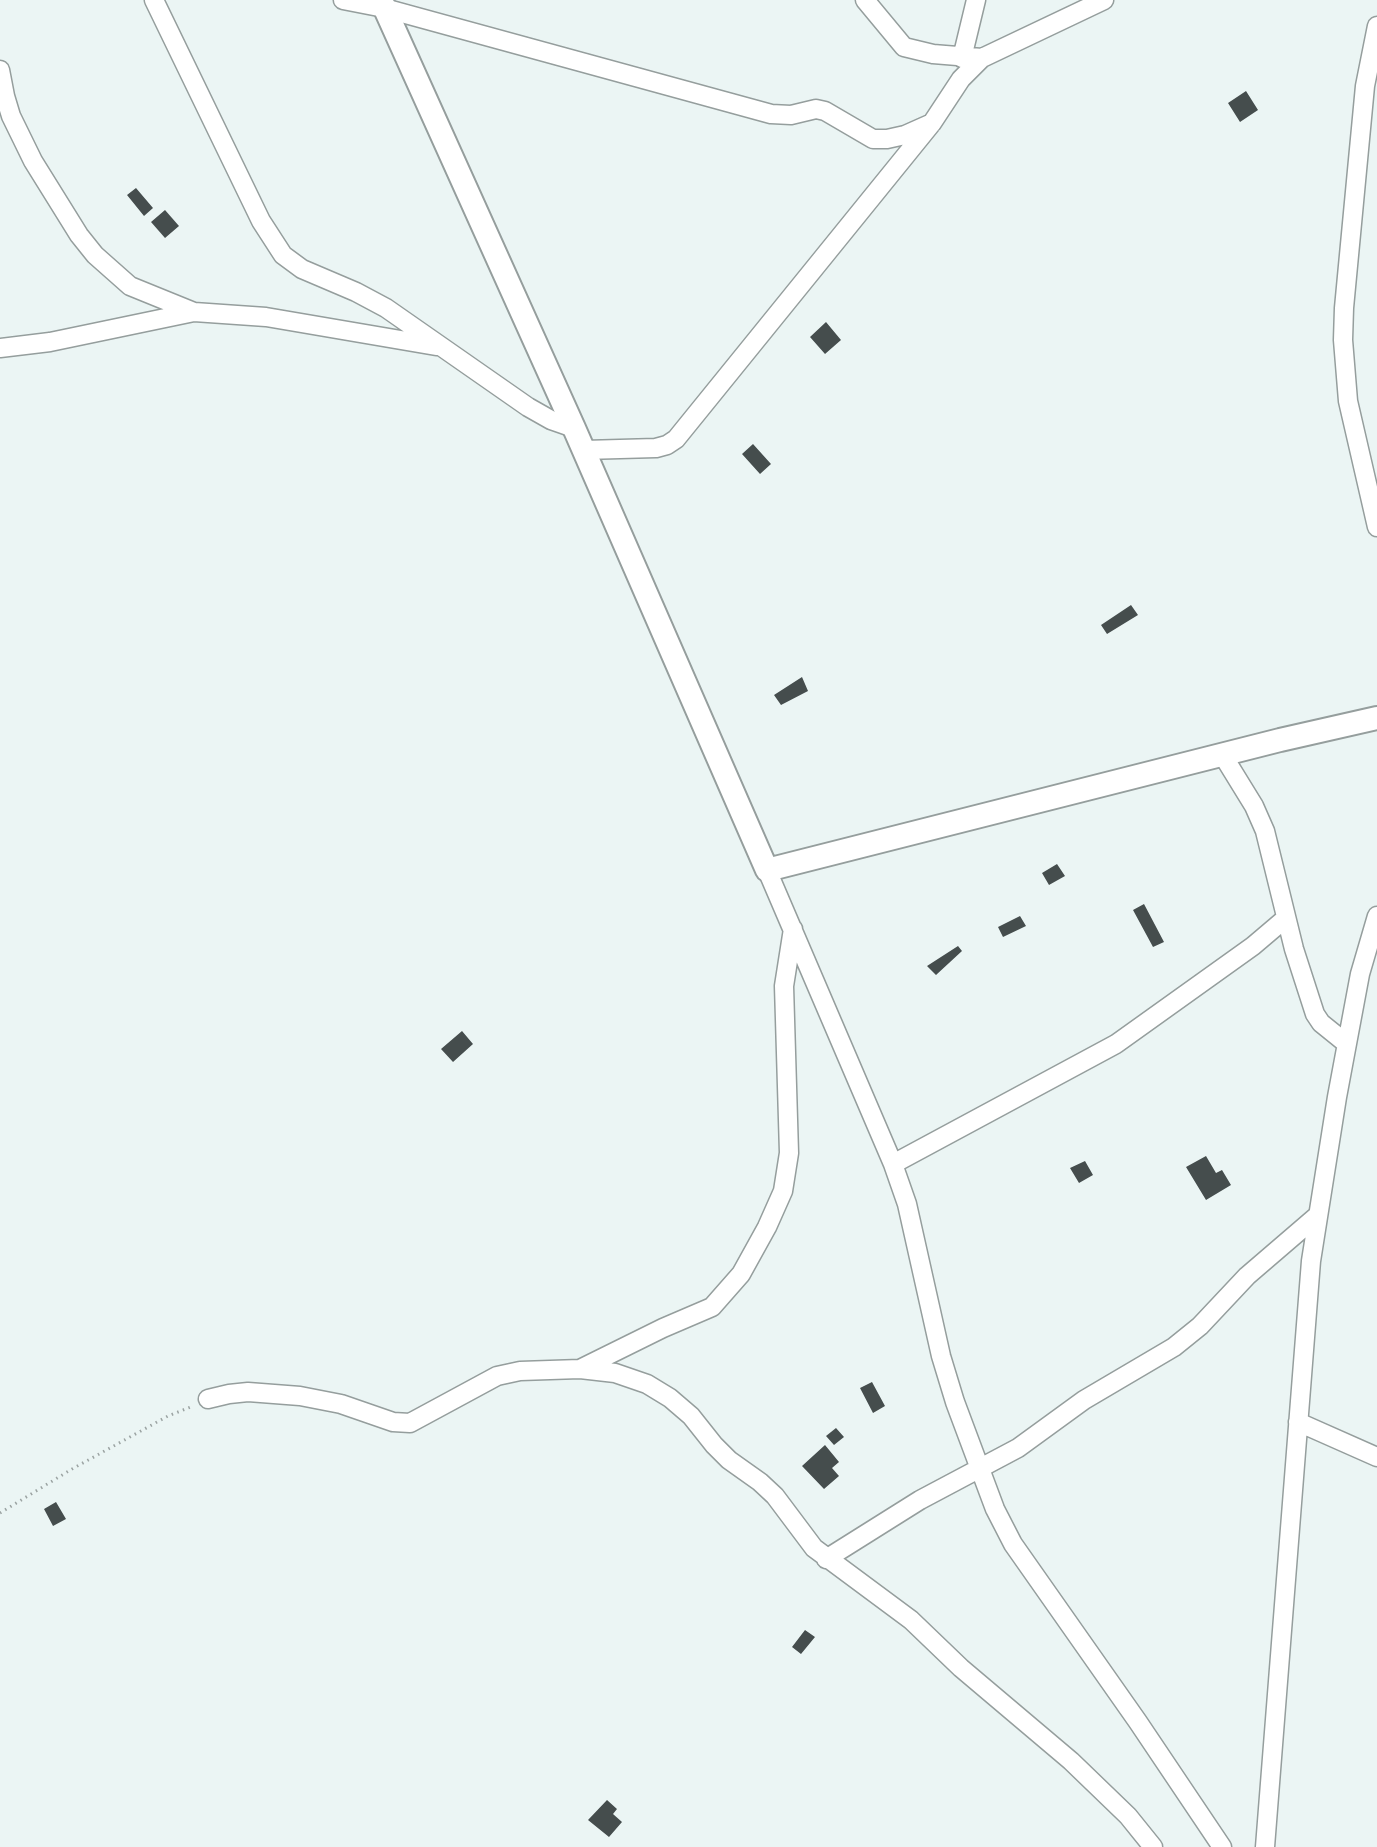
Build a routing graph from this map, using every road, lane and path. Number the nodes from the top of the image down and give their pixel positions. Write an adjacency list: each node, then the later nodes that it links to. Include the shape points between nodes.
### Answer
1 (153, 0): 14 (street, via 252,204 283,255 302,269 386,308)
2 (343, 0): 6 (street)
3 (866, 0): 8 (street, via 904,47)
4 (976, 0): 8 (street)
5 (1104, 0): 9 (street)
6 (383, 4): 12 (street, via 771,114 825,111 873,139 905,135); 16 (street)
7 (1377, 26): 11 (street)
8 (962, 58): 9 (street)
9 (982, 58): 12 (street, via 961,79)
10 (0, 70): 13 (street, via 20,136 94,255 130,286)
11 (1371, 90): 18 (street, via 1343,340 1348,401)
12 (932, 123): 17 (street, via 676,439 656,448)
13 (194, 312): 14 (street, via 266,317); 15 (street, via 50,342)
14 (441, 347): 16 (street, via 528,407)
15 (0, 348)
16 (574, 428): 17 (street)
17 (584, 450): 21 (street)
18 (1377, 527)
19 (1377, 718): 20 (street)
20 (1222, 754): 21 (street); 23 (street, via 1262,823)
21 (767, 870): 24 (street)
22 (1377, 916): 25 (street, via 1360,974)
23 (1286, 918): 25 (street, via 1315,1014 1320,1023); 26 (street, via 1116,1044)
24 (793, 929): 26 (street); 28 (street, via 784,986 789,1153 783,1191 767,1227 741,1274 712,1306)
25 (1347, 1044): 27 (street)
26 (893, 1164): 32 (street, via 907,1204 941,1356)
27 (1318, 1215): 30 (street); 32 (street, via 1174,1347 1084,1400 1018,1448)
28 (580, 1369): 29 (street, via 520,1371 497,1376 410,1423 393,1422 341,1404 300,1396 248,1392); 34 (street, via 615,1373 647,1384 670,1398 729,1460 775,1496)
29 (208, 1399): 33 (path, via 168,1416)
30 (1298, 1422): 31 (street); 37 (street)
31 (1377, 1457)
32 (980, 1467): 34 (street); 36 (street, via 1013,1545)
33 (0, 1513)
34 (826, 1559): 35 (street, via 911,1620 961,1668 1040,1733 1120,1808)
35 (1154, 1847)
36 (1222, 1847)
37 (1265, 1847)

